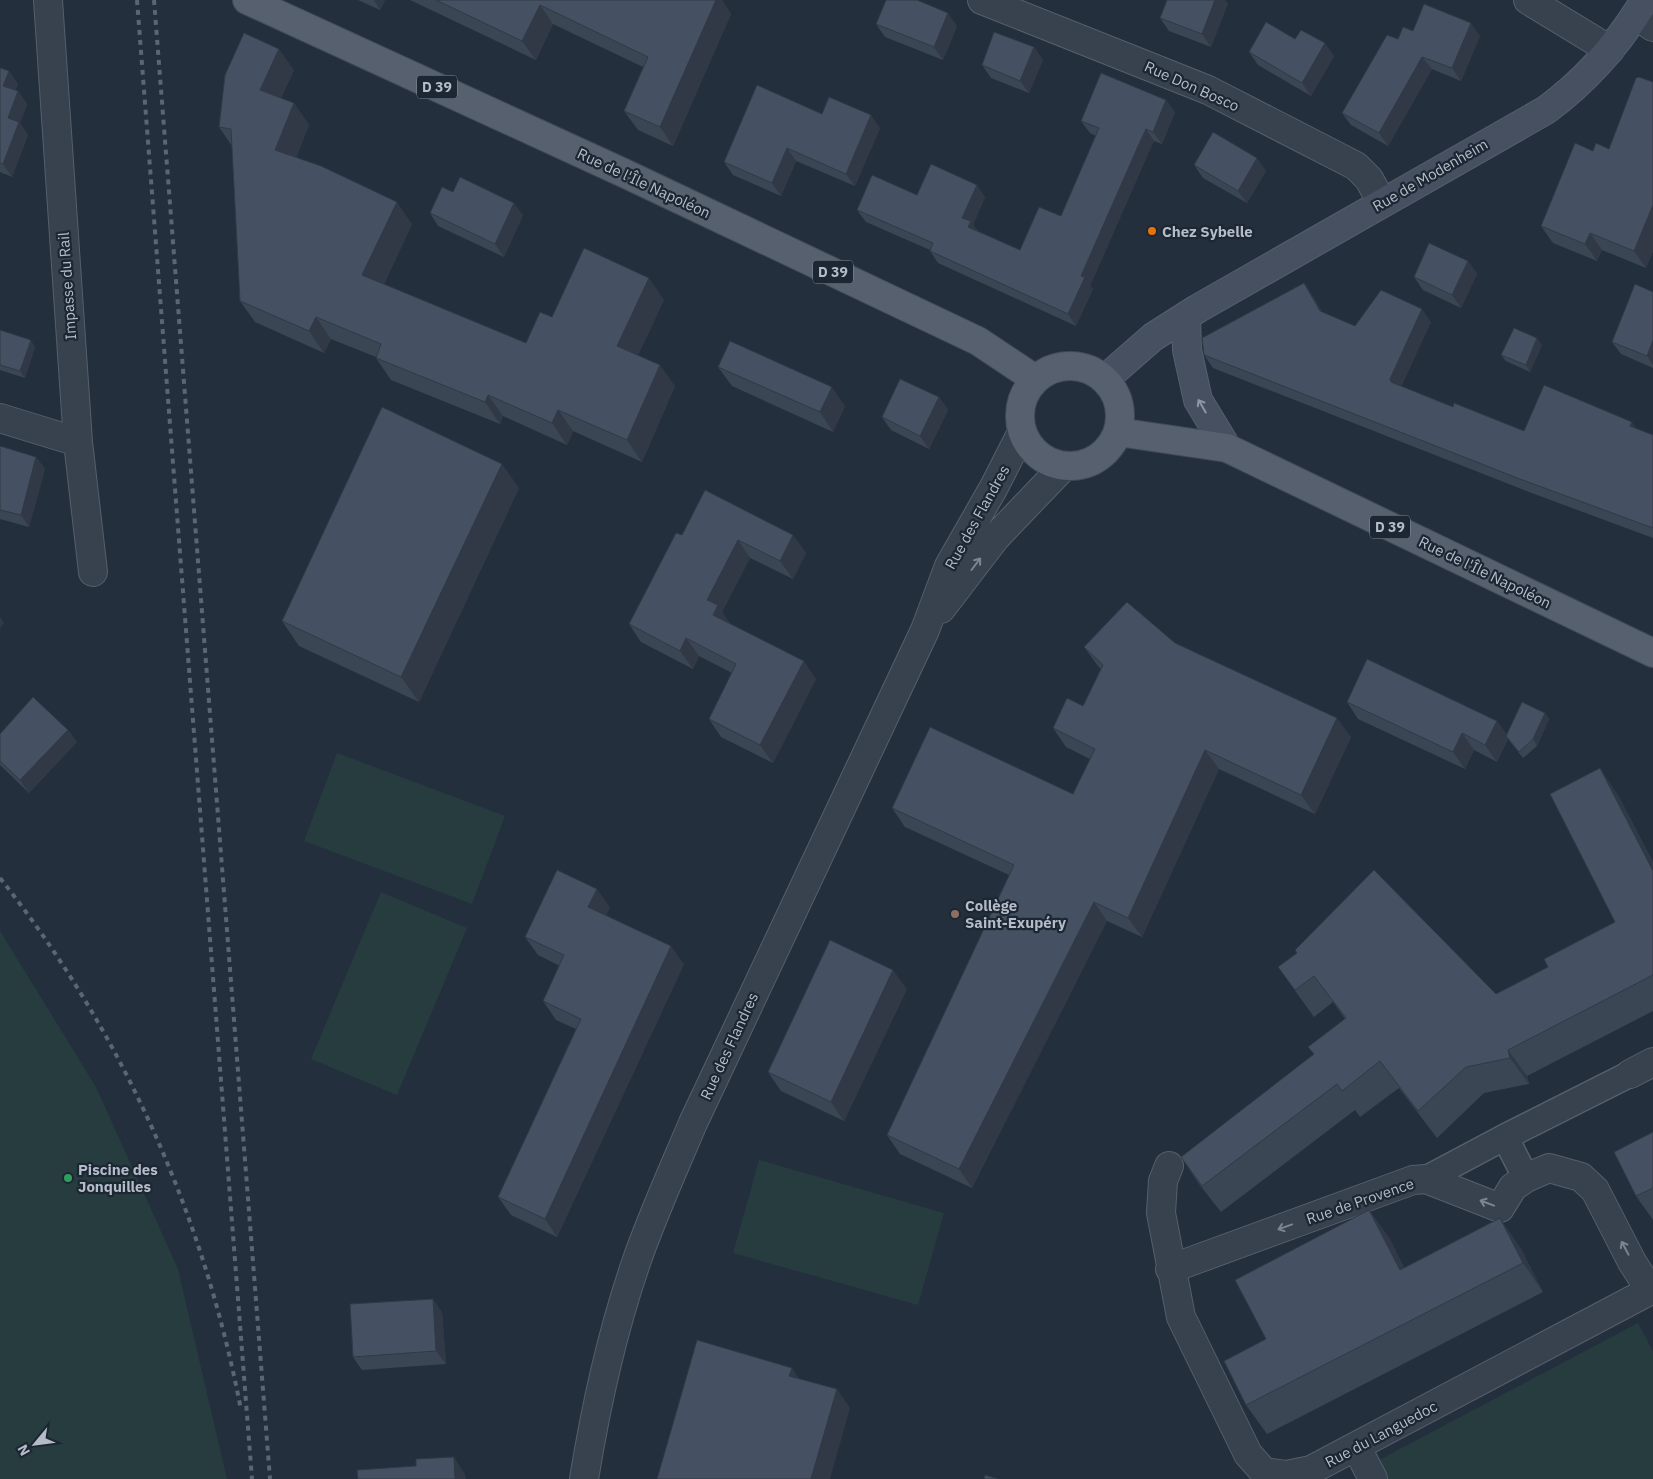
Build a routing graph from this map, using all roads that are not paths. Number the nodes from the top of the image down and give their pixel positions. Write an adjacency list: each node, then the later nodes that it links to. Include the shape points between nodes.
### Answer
1 (48, 0): 14 (street, Impasse du Rail)
2 (982, 0): 7 (street, Rue Don Bosco, via 1208,90 1356,166 1369,179)
3 (1528, 0): 6 (street)
4 (265, 3): 9 (main road, Rue de l'Île Napoléon / D 39, via 978,341)
5 (1645, 14): 6 (main road, Rue de Modenheim)
6 (1610, 50): 7 (main road, Rue de Modenheim, via 1589,75 1546,110)
7 (1382, 203): 8 (main road, Rue de Modenheim)
8 (1186, 316): 10 (main road, Rue de Modenheim, via 1153,337); 15 (main road, one-way to 8, via 1198,400 1187,350)
9 (1035, 379): 10 (main road, via 1048,370 1078,366); 12 (main road, via 1021,403 1019,418)
10 (1105, 379): 13 (main road, via 1119,404)
11 (0, 418): 14 (street)
12 (1022, 432): 16 (main road, via 1038,455); 18 (street, Rue des Flandres, via 949,566)
13 (1118, 432): 15 (main road, Rue de l'Île Napoléon / D 39); 16 (main road, via 1101,456 1084,464)
14 (78, 442): 17 (street, Impasse du Rail)
15 (1227, 448): 19 (main road, Rue de l'Île Napoléon / D 39)
16 (1064, 466): 18 (street, Rue des Flandres, one-way to 16, via 996,537)
17 (93, 572)
18 (925, 630): 29 (street, Rue des Flandres, via 697,1114 658,1205 622,1312 590,1440)
19 (1653, 653)
20 (1641, 1068): 21 (street)
21 (1505, 1137): 23 (street); 24 (street)
22 (1169, 1166): 25 (street, Rue du Languedoc, via 1162,1181 1161,1213)
23 (1526, 1178): 24 (street, Rue de Provence, one-way to 24, via 1513,1187 1500,1208); 26 (street, Rue de Provence, one-way to 23, via 1632,1262 1595,1190 1581,1178 1549,1168)
24 (1426, 1179): 25 (street, Rue de Provence, one-way to 25, via 1413,1180)
25 (1170, 1269): 28 (street, Rue du Languedoc, via 1180,1316 1248,1454)
26 (1652, 1289): 27 (street, Rue du Languedoc)
27 (1356, 1448): 28 (street, Rue du Languedoc, via 1311,1470); 30 (street)
28 (1263, 1476)
29 (584, 1479)
30 (1373, 1479)

